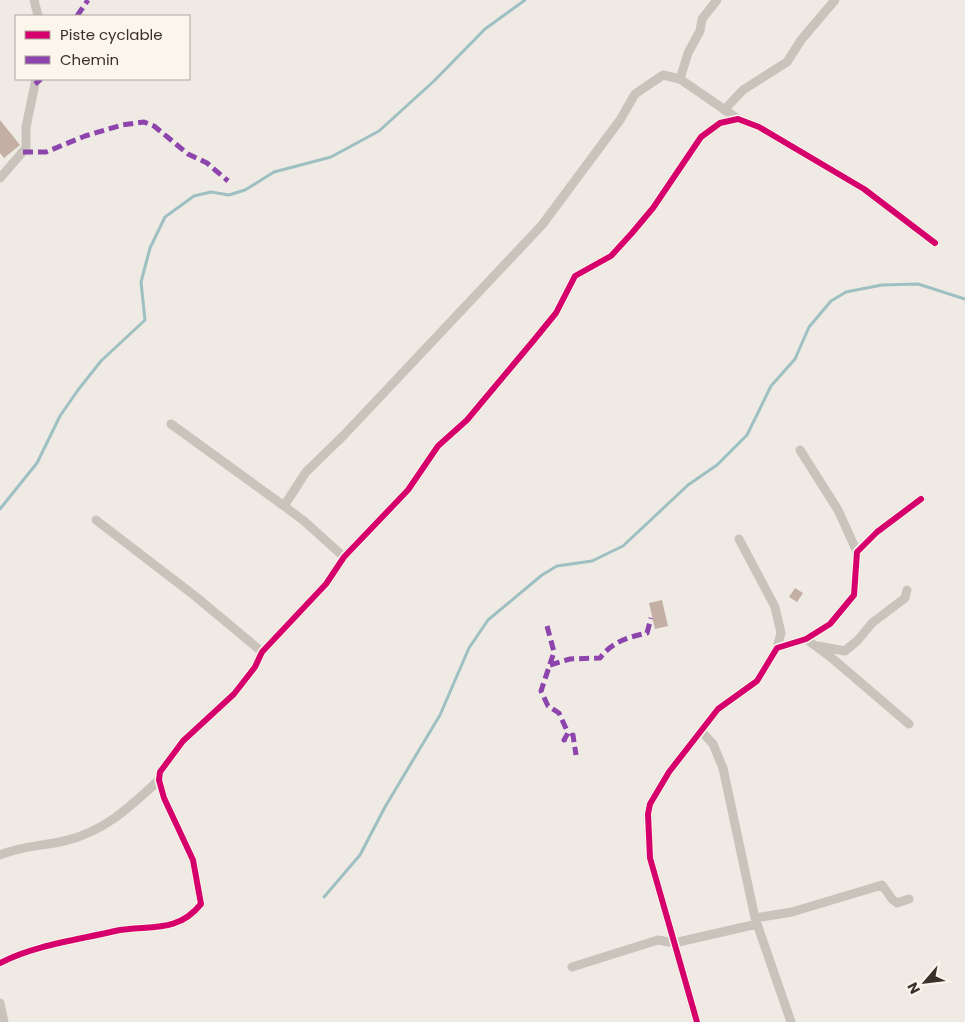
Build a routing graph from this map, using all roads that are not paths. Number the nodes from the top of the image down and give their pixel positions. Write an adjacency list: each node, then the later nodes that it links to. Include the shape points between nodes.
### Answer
1 (34, 0): 4 (street)
2 (717, 0): 5 (street, via 702,19)
3 (835, 0): 7 (street, via 787,62 743,90)
4 (38, 15)
5 (680, 79): 7 (street); 14 (street, via 664,75 635,94 620,120 542,225 306,472)
6 (36, 80): 9 (street, via 26,127 26,148)
7 (724, 110): 8 (street)
8 (738, 120): 10 (street, via 759,127 864,189); 18 (street, via 720,123 701,137 632,233 611,256 575,276 556,313 534,340 467,420 438,446 408,490)
9 (0, 178)
10 (935, 243)
11 (171, 424): 14 (street)
12 (800, 450): 17 (street, via 838,510)
13 (921, 500): 17 (street, via 877,532)
14 (284, 506): 18 (street)
15 (96, 520): 23 (street)
16 (739, 538): 22 (street, via 775,607 781,634)
17 (857, 552): 20 (street, via 854,595 830,624)
18 (344, 557): 23 (street, via 326,584)
19 (907, 590): 21 (street, via 905,598 872,623 846,650)
20 (806, 639): 21 (street); 22 (street)
21 (815, 645): 24 (street)
22 (777, 648): 25 (street, via 757,681 718,709)
23 (262, 652): 26 (street, via 234,694 183,741 160,772)
24 (909, 724)
25 (701, 731): 29 (street, via 713,744 723,768); 30 (street, via 669,772 650,804 648,814 650,858)
26 (159, 780): 27 (street, via 99,830 78,838); 31 (street, via 193,860 200,904 193,914 156,929 118,931 21,952)
27 (0, 855)
28 (909, 899): 29 (street, via 897,903 882,885)
29 (756, 921): 30 (street); 36 (street)
30 (674, 943): 32 (street, via 658,940); 35 (street)
31 (0, 963)
32 (572, 967)
33 (0, 1003): 34 (street)
34 (4, 1022)
35 (696, 1022)
36 (791, 1022)

